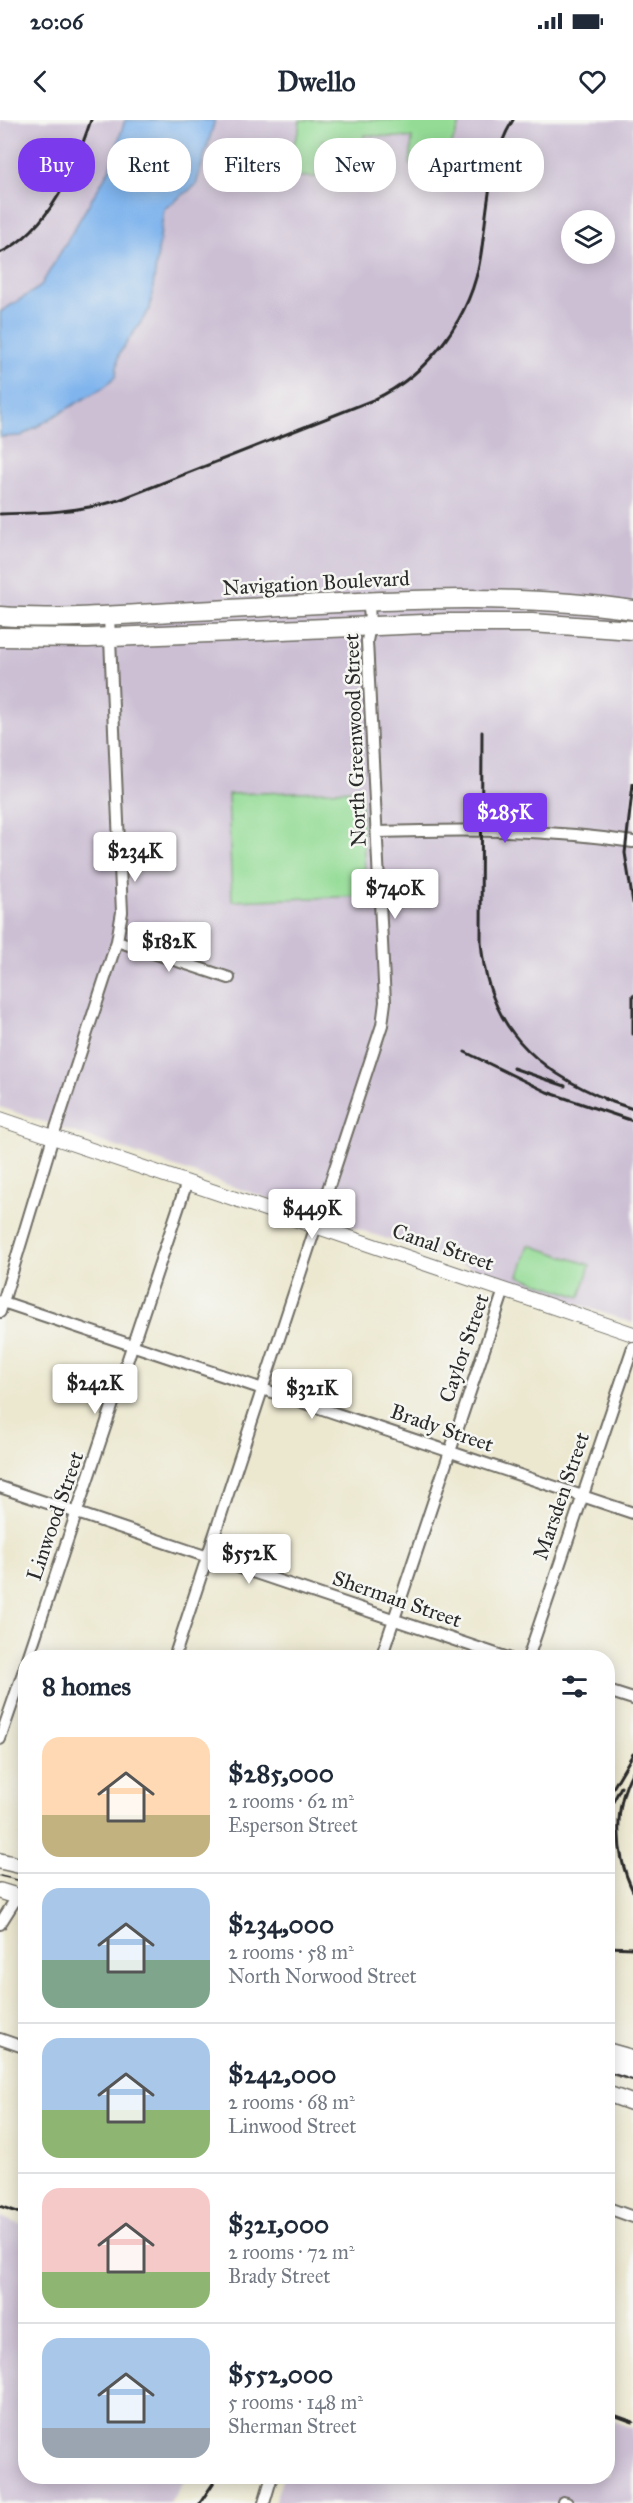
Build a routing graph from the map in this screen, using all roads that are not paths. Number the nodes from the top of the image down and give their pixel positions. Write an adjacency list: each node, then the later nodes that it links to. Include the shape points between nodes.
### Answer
1 (447, 600): 2 (main road, Navigation Boulevard); 3 (main road, Navigation Boulevard); 6 (main road)
2 (369, 602): 5 (main road, Navigation Boulevard); 7 (street, North Greenwood Street)
3 (633, 610)
4 (0, 616): 5 (main road, Navigation Boulevard)
5 (109, 616): 10 (street)
6 (448, 623): 7 (main road); 8 (main road, via 532,623)
7 (370, 626): 10 (main road); 11 (street, North Greenwood Street, via 367,641)
8 (633, 630)
9 (0, 637): 10 (main road)
10 (111, 638): 13 (street, via 122,912)
11 (377, 832): 12 (street, via 482,829 552,832); 18 (street, North Greenwood Street, via 385,1002 382,1025)
12 (633, 842)
13 (117, 941): 14 (street); 16 (street)
14 (229, 978)
15 (0, 1119): 16 (street, Canal Street)
16 (53, 1137): 17 (street, Canal Street); 20 (street)
17 (187, 1182): 18 (street, Canal Street); 22 (street, Linwood Street)
18 (316, 1225): 19 (street, Canal Street); 24 (street, North Greenwood Street)
19 (504, 1290): 21 (street, Canal Street); 25 (street, Caylor Street)
20 (1, 1305): 22 (street, Brady Street)
21 (633, 1334)
22 (134, 1344): 24 (street, Brady Street); 28 (street, Linwood Street)
23 (633, 1347): 27 (street, Marsden Street)
24 (262, 1387): 25 (street, Brady Street); 30 (street, North Greenwood Street)
25 (449, 1451): 27 (street, Brady Street); 31 (street, Caylor Street)
26 (0, 1487): 28 (street, Sherman Street)
27 (581, 1496): 29 (street, Brady Street); 36 (street, Marsden Street)
28 (76, 1513): 30 (street, Sherman Street); 32 (street, Linwood Street)
29 (633, 1513)
30 (207, 1556): 31 (street, Sherman Street); 33 (street, North Greenwood Street)
31 (393, 1619): 34 (street, Caylor Street); 35 (street, Sherman Street)
32 (31, 1650)
33 (177, 1650)
34 (383, 1650)
35 (484, 1650)
36 (531, 1650)
37 (18, 1687): 40 (street)
38 (615, 1693): 39 (street)
39 (633, 1699)
40 (0, 1739)
41 (0, 1856): 42 (main road)
42 (18, 1859)
43 (0, 1861): 44 (main road)
44 (18, 1865)
45 (0, 1884): 47 (main road)
46 (0, 1891): 48 (main road)
47 (18, 1893)
48 (18, 1895)
49 (18, 1902): 50 (street)
50 (0, 1924)
51 (0, 2039): 52 (street)
52 (18, 2045)
53 (615, 2053): 54 (main road)
54 (633, 2058)
55 (615, 2067): 56 (main road)
56 (633, 2072)
57 (615, 2088): 58 (main road)
58 (633, 2093)
59 (615, 2097): 60 (main road)
60 (633, 2103)
61 (615, 2211): 62 (street)
62 (633, 2217)
63 (270, 2484): 64 (street)
64 (264, 2503)

